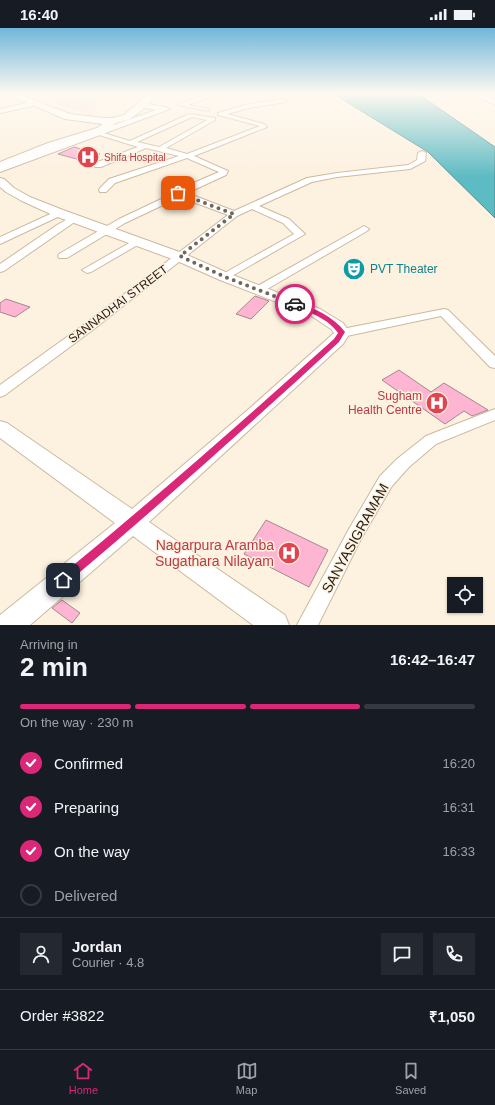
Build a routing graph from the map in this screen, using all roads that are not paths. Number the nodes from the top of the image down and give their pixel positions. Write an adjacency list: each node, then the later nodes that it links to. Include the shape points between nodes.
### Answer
1 (89, 121): 13 (main road, via 100,125)
2 (113, 121): 15 (main road, via 100,130 52,145)
3 (133, 121): 7 (main road)
4 (178, 121): 8 (street)
5 (210, 121): 10 (street)
6 (247, 121): 12 (street, via 264,127)
7 (98, 133): 8 (street); 15 (main road)
8 (130, 143): 9 (street)
9 (146, 146): 10 (street); 14 (street)
10 (160, 149): 12 (street)
11 (422, 152): 19 (street, SANNADHAI STREET, via 421,161 410,167 310,180)
12 (186, 156): 17 (street, via 112,181); 18 (street, via 224,171)
13 (0, 163)
14 (98, 165)
15 (0, 168)
16 (0, 181): 21 (main road, via 26,199)
17 (103, 190)
18 (178, 193): 20 (street); 23 (street)
19 (251, 206): 20 (street, SANNADHAI STREET); 30 (street, via 286,221 300,234)
20 (234, 214): 27 (street, SANNADHAI STREET)
21 (66, 216): 23 (main road); 24 (street); 28 (street, via 60,226)
22 (364, 228): 31 (street)
23 (105, 230): 25 (main road); 26 (street)
24 (0, 241)
25 (138, 241): 27 (main road); 29 (street)
26 (63, 256)
27 (180, 256): 30 (main road); 34 (street, SANNADHAI STREET)
28 (0, 269)
29 (87, 270)
30 (225, 277): 31 (main road)
31 (258, 290): 32 (main road, via 315,312)
32 (342, 332): 33 (street, via 444,312); 37 (main road, via 337,340 258,413)
33 (495, 364)
34 (0, 392)
35 (495, 414): 40 (street, SANYASIGRAMAM, via 431,440 403,462 386,480)
36 (0, 428): 37 (main road)
37 (132, 523): 38 (main road); 39 (main road)
38 (9, 625)
39 (276, 625)
40 (307, 625)

